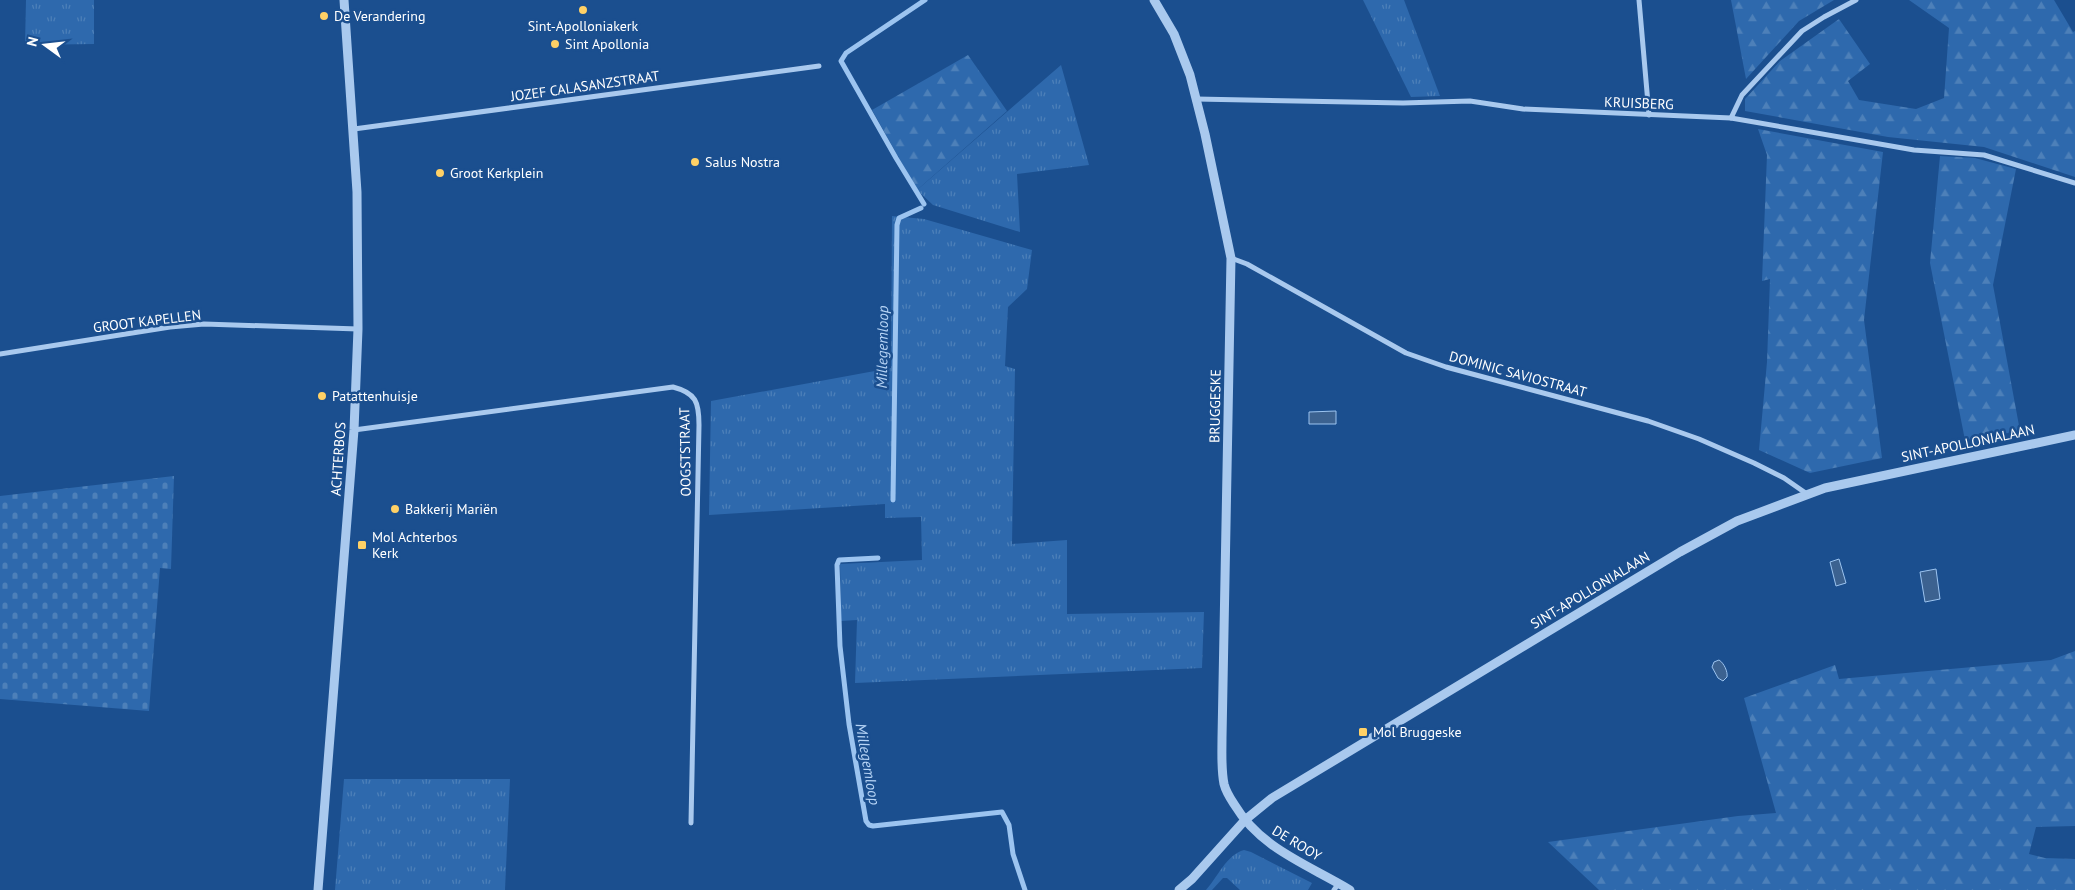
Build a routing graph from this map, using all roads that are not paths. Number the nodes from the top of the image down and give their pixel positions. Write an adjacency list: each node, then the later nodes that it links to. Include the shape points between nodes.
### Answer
1 (344, 0): 9 (street, ACHTERBOS)
2 (1154, 0): 6 (street, BRUGGESKE, via 1174,34)
3 (1639, 0): 7 (street)
4 (1856, 0): 8 (street, via 1802,31 1742,95)
5 (819, 66): 9 (street, JOZEF CALASANZSTRAAT)
6 (1196, 99): 7 (street, KRUISBERG, via 1470,101 1523,109); 11 (street, BRUGGESKE)
7 (1649, 115): 8 (street, KRUISBERG)
8 (1731, 118): 10 (street, KRUISBERG, via 1914,150 1984,154)
9 (354, 129): 12 (street, ACHTERBOS)
10 (2075, 183)
11 (1231, 258): 16 (street, DOMINIC SAVIOSTRAAT, via 1406,354 1699,439 1784,478); 17 (street, BRUGGESKE, via 1222,762 1226,790)
12 (358, 330): 13 (street, GROOT KAPELLEN, via 204,324); 14 (street, ACHTERBOS)
13 (0, 354)
14 (354, 430): 18 (street, OOGSTSTRAAT, via 673,387 685,390 695,399 699,425); 20 (street, ACHTERBOS)
15 (2075, 435): 16 (street, SINT-APOLLONIALAAN, via 1876,476)
16 (1807, 494): 17 (street, SINT-APOLLONIALAAN, via 1737,521 1680,552 1272,798)
17 (1245, 820): 19 (street, DE ROOY, via 1272,846); 21 (street, SINT-APOLLONIALAAN)
18 (691, 823)
19 (1337, 887): 22 (street, DE ROOY)
20 (318, 890)
21 (1179, 890)
22 (1350, 890)

